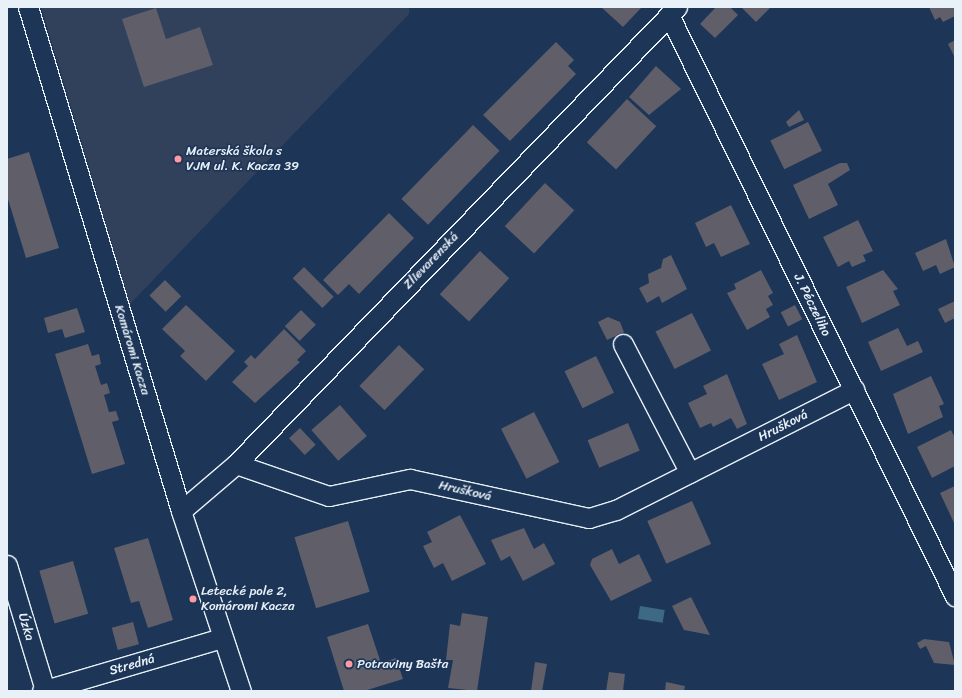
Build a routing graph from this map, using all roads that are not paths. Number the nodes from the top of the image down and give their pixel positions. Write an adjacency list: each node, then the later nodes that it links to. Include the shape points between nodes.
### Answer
1 (28, 7): 7 (street, Komáromi Kacza)
2 (673, 11): 4 (street, J. Péczeliho); 5 (street, Zlievarenská)
3 (623, 344): 6 (street)
4 (854, 390): 6 (street, Hrušková); 9 (street, J. Péczeliho)
5 (236, 464): 6 (street, Hrušková, via 329,496 410,480 589,518 616,510); 7 (street, Zlievarenská)
6 (690, 472)
7 (181, 511): 10 (street, Komáromi Kacza)
8 (7, 565): 11 (street, Úzka)
9 (955, 596)
10 (222, 638): 11 (street, Stredná); 12 (street, Komáromi Kacza)
11 (44, 691)
12 (241, 691)

